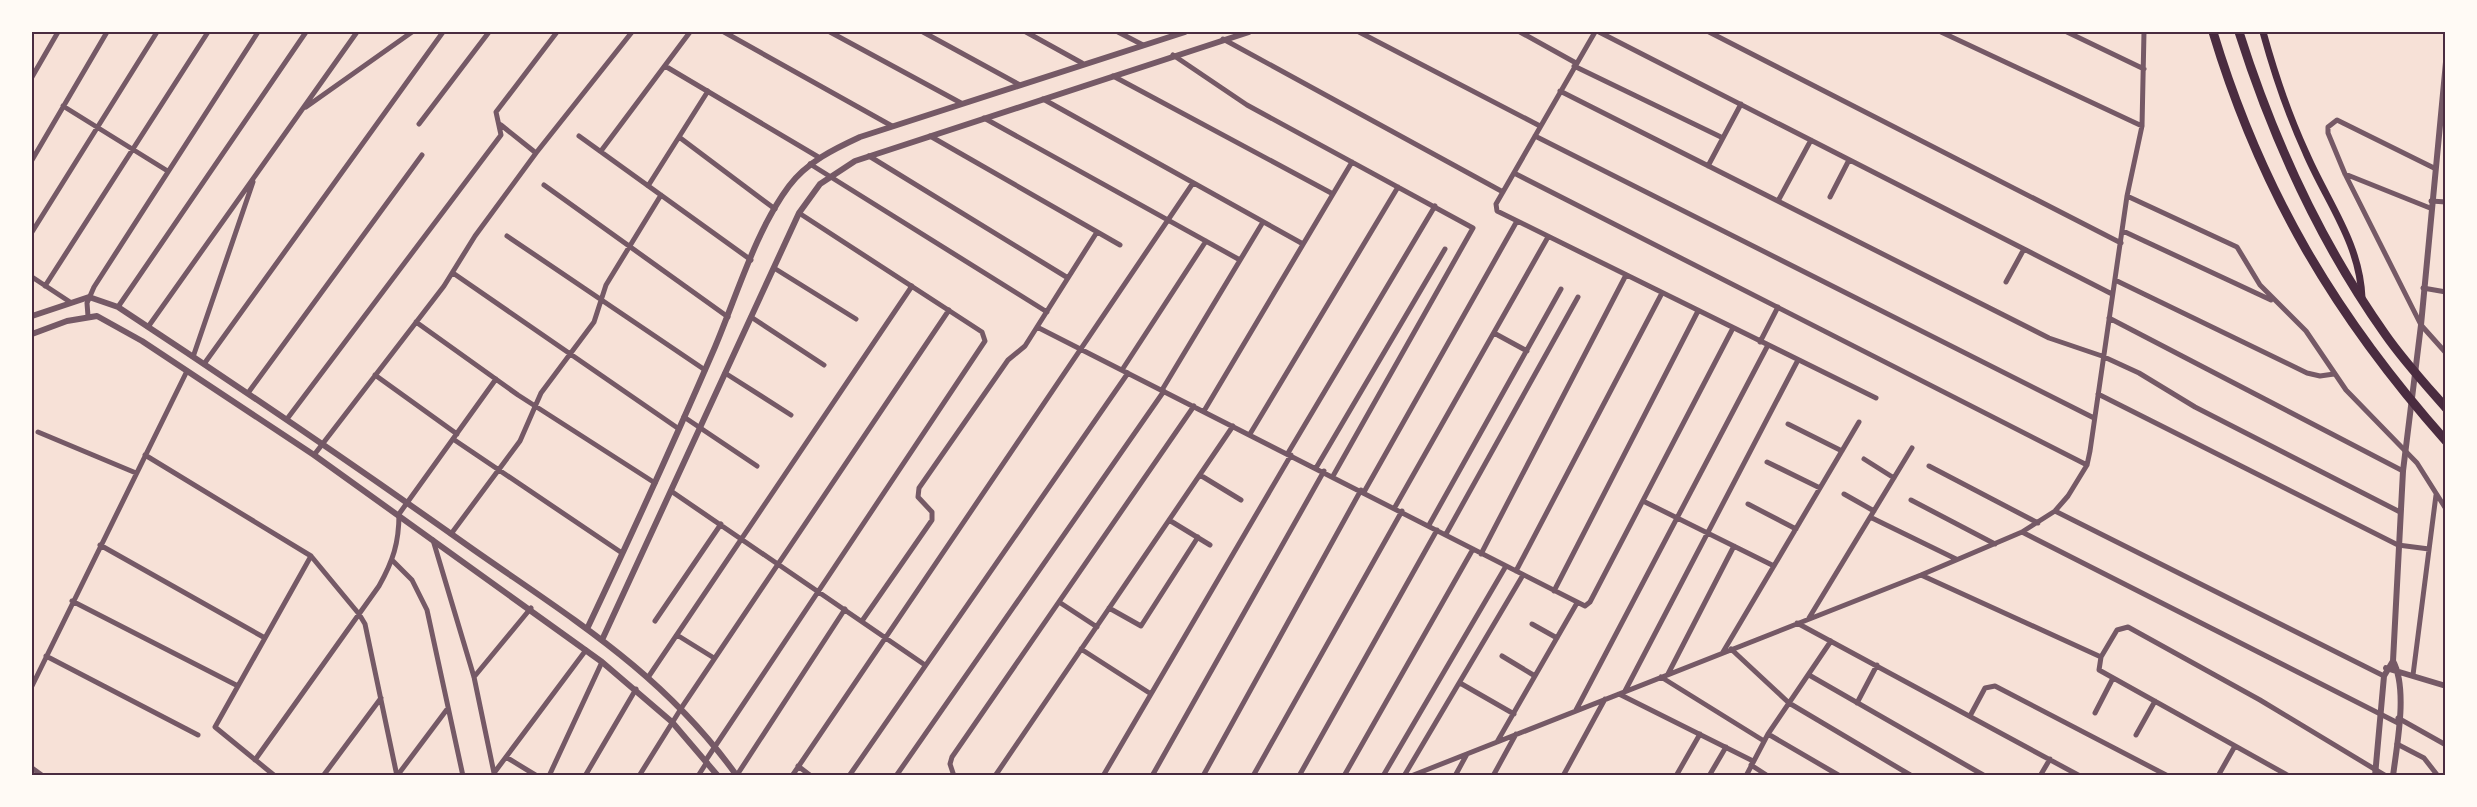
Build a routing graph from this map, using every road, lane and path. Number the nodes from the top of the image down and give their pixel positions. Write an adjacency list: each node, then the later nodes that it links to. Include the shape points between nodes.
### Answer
1 (58, 32): 40 (street)
2 (107, 32): 47 (street)
3 (157, 32): 55 (street)
4 (208, 32): 62 (street)
5 (258, 32): 74 (street)
6 (306, 32): 132 (street)
7 (357, 32): 48 (street)
8 (412, 32): 48 (street)
9 (443, 32): 159 (street)
10 (489, 32): 50 (street)
11 (557, 32): 51 (street, via 496,112)
12 (632, 32): 64 (street)
13 (690, 32): 37 (street)
14 (724, 32): 52 (street)
15 (830, 32): 45 (street)
16 (923, 32): 41 (street)
17 (1026, 32): 35 (street)
18 (1118, 32): 32 (street)
19 (1185, 32): 32 (street)
20 (1249, 32): 31 (street)
21 (1359, 32): 53 (street)
22 (1520, 32): 36 (street)
23 (1597, 32): 36 (street); 46 (street)
24 (1709, 32): 104 (street)
25 (1941, 32): 54 (street)
26 (2067, 32): 38 (street)
27 (2144, 32): 38 (street)
28 (2213, 32): 189 (highway, via 2233,99 2285,213 2318,273 2378,361)
29 (2239, 32): 128 (highway, via 2278,142 2306,202)
30 (2262, 32): 128 (main road, via 2294,125 2351,242)
31 (1223, 39): 33 (street); 83 (street)
32 (1143, 45): 35 (street)
33 (1173, 55): 39 (street); 70 (street, via 1227,94)
34 (2445, 62): 73 (street)
35 (1082, 63): 41 (street)
36 (1575, 64): 43 (street); 60 (street)
37 (665, 66): 42 (street); 63 (street)
38 (2144, 69): 54 (street)
39 (1111, 75): 44 (street); 84 (street)
40 (32, 77)
41 (1020, 85): 45 (street)
42 (708, 91): 59 (street); 67 (street)
43 (1560, 91): 53 (street); 72 (street)
44 (1042, 98): 49 (street); 79 (street)
45 (961, 103): 52 (street)
46 (1741, 104): 60 (street); 61 (street)
47 (63, 106): 55 (street); 68 (street)
48 (301, 110): 77 (street)
49 (984, 118): 57 (street); 95 (street)
50 (419, 124)
51 (501, 126): 64 (street); 180 (street, via 501,135)
52 (892, 126): 67 (street)
53 (1540, 126): 58 (street)
54 (2142, 126): 86 (street)
55 (97, 127): 62 (street); 99 (street)
56 (579, 136): 63 (street)
57 (930, 136): 66 (street); 100 (street)
58 (1535, 136): 75 (street); 179 (street)
59 (679, 137): 81 (street); 93 (street)
60 (1723, 138): 72 (street)
61 (1811, 140): 69 (street); 88 (street)
62 (132, 149): 74 (street); 119 (street)
63 (601, 152): 81 (street)
64 (536, 153): 113 (street)
65 (422, 155): 170 (street)
66 (869, 156): 78 (street); 116 (street)
67 (820, 158): 71 (street)
68 (32, 160)
69 (1849, 160): 87 (street); 109 (street)
70 (1352, 162): 82 (street); 84 (street)
71 (810, 164): 78 (street); 93 (street)
72 (1708, 166): 88 (street)
73 (2434, 168): 76 (street, via 2337,120 2330,124 2328,133); 89 (street)
74 (166, 170): 126 (street)
75 (1514, 173): 83 (street); 133 (street)
76 (2345, 174): 92 (street); 144 (street)
77 (255, 175): 145 (street); 157 (street)
78 (829, 177): 94 (street); 136 (street)
79 (1193, 183): 95 (street); 97 (street)
80 (544, 184): 107 (street)
81 (648, 186): 85 (street)
82 (1398, 187): 91 (street); 187 (street)
83 (1503, 192): 96 (street, via 1496,206 1499,212)
84 (1333, 194): 105 (street)
85 (661, 195): 107 (street); 110 (street)
86 (2127, 196): 98 (street); 131 (street, via 2237,247)
87 (1830, 197)
88 (1778, 201): 156 (street, via 2049,338)
89 (2431, 201): 90 (street); 92 (street)
90 (2445, 202)
91 (1435, 206): 194 (street); 208 (street, via 1472,226 1473,232)
92 (2430, 208): 121 (street)
93 (775, 209): 110 (street)
94 (799, 213): 112 (street); 120 (street)
95 (1168, 220): 103 (street); 152 (street)
96 (1517, 221): 102 (street); 213 (street)
97 (1263, 222): 105 (street); 111 (street)
98 (2123, 231): 104 (street); 131 (street)
99 (32, 232)
100 (1097, 232): 106 (street); 116 (street)
101 (507, 236): 130 (street)
102 (1548, 237): 114 (street); 148 (street)
103 (1206, 241): 111 (street); 162 (street)
104 (2121, 243): 117 (street)
105 (1303, 244): 176 (street)
106 (1120, 245)
107 (629, 247): 130 (street, via 606,285); 139 (street)
108 (1445, 249): 202 (street)
109 (2024, 249): 118 (street); 125 (street)
110 (751, 260): 139 (street)
111 (1240, 260): 169 (street)
112 (774, 268): 140 (street); 142 (street)
113 (453, 273): 143 (street); 155 (street)
114 (1626, 275): 124 (street); 250 (street)
115 (32, 277): 119 (street)
116 (1068, 278): 136 (street)
117 (2115, 280): 125 (street); 166 (street, via 2307,373)
118 (2006, 282)
119 (45, 286): 129 (street)
120 (912, 286): 134 (street); 241 (street)
121 (2423, 288): 123 (street); 144 (street)
122 (1561, 289): 153 (street)
123 (2445, 292)
124 (1662, 293): 135 (street); 257 (street)
125 (2112, 294): 141 (street)
126 (89, 297): 129 (street); 132 (street); 138 (street)
127 (1578, 297): 238 (street)
128 (2362, 298): 175 (highway)
129 (70, 302): 137 (street)
130 (601, 302): 155 (street, via 597,318); 161 (street)
131 (2275, 302): 166 (street, via 2306,331)
132 (118, 307): 145 (street)
133 (1778, 307): 150 (street); 199 (street)
134 (949, 310): 254 (street); 260 (street, via 982,332 983,344)
135 (1698, 311): 147 (street); 261 (street)
136 (1047, 312): 146 (street)
137 (32, 316)
138 (88, 316): 149 (street); 163 (street, via 111,322)
139 (728, 317): 161 (street)
140 (751, 317): 160 (street); 164 (street)
141 (2109, 318): 156 (street); 205 (street)
142 (856, 319)
143 (416, 322): 167 (street); 168 (street)
144 (2421, 325): 154 (street); 193 (street)
145 (148, 327): 157 (street)
146 (1037, 327): 152 (street); 271 (street, via 1022,350 1008,360 919,488 918,497 932,512 932,520)
147 (1733, 328): 150 (street); 218 (street)
148 (1494, 333): 153 (street); 221 (street)
149 (32, 334)
150 (1760, 342): 151 (street)
151 (1768, 345): 158 (street); 228 (street)
152 (1081, 349): 162 (street); 277 (street)
153 (1527, 351): 232 (street)
154 (2445, 353)
155 (570, 354): 173 (street); 185 (street)
156 (2102, 356): 171 (street); 225 (street)
157 (194, 357): 159 (street)
158 (1798, 360): 172 (street); 236 (street)
159 (204, 364): 170 (street)
160 (824, 365)
161 (705, 370): 178 (street)
162 (1122, 370): 165 (street)
163 (187, 371): 195 (street); 196 (street)
164 (725, 373): 177 (street); 184 (street)
165 (1128, 373): 169 (street); 292 (street)
166 (2334, 374): 193 (street)
167 (375, 375): 188 (street); 190 (street)
168 (496, 379): 173 (street); 188 (street)
169 (1163, 390): 174 (street); 364 (street)
170 (248, 393): 180 (street)
171 (2098, 394): 179 (street); 245 (street)
172 (1876, 398)
173 (535, 406): 203 (street, via 524,434); 210 (street)
174 (1194, 406): 176 (street); 263 (street)
175 (2445, 408)
176 (1204, 411): 183 (street)
177 (791, 415)
178 (684, 417): 184 (street); 185 (street)
179 (2094, 418): 199 (street)
180 (287, 419): 190 (street)
181 (1859, 422): 192 (street)
182 (1788, 424): 192 (street)
183 (1233, 426): 187 (street); 207 (street)
184 (700, 428): 200 (street); 212 (street)
185 (679, 429): 210 (street)
186 (38, 432): 206 (street)
187 (1250, 434): 194 (street)
188 (455, 437): 203 (street); 219 (street)
189 (2445, 441)
190 (323, 443): 196 (street); 219 (street)
191 (1912, 448): 209 (street)
192 (1842, 451): 211 (street)
193 (2405, 451): 205 (street); 214 (street)
194 (1289, 454): 202 (street); 311 (street)
195 (145, 455): 206 (street); 251 (street)
196 (314, 455): 226 (street)
197 (1864, 459): 209 (street)
198 (1767, 462): 211 (street)
199 (2087, 465): 224 (street)
200 (757, 466)
201 (1929, 466): 230 (street)
202 (1316, 468): 204 (street)
203 (498, 470): 237 (street); 249 (street)
204 (1324, 471): 208 (street); 368 (street)
205 (2403, 471): 225 (street)
206 (136, 473): 244 (street)
207 (1200, 475): 216 (street); 229 (street)
208 (1334, 476): 213 (street)
209 (1894, 478): 227 (street)
210 (655, 483): 249 (street)
211 (1820, 488): 233 (street)
212 (671, 491): 231 (street); 280 (street)
213 (1363, 491): 221 (street); 369 (street)
214 (2436, 493): 222 (street); 248 (street)
215 (1844, 494): 227 (street)
216 (1240, 500)
217 (1911, 500): 243 (street)
218 (1643, 501): 228 (street); 264 (street, via 1589,604)
219 (407, 502): 226 (street); 237 (street)
220 (1748, 504): 233 (street)
221 (1395, 507): 223 (street)
222 (2445, 509)
223 (1402, 511): 232 (street); 370 (street)
224 (2055, 511): 230 (street); 301 (street)
225 (2400, 512): 245 (street)
226 (399, 514): 240 (street); 253 (street)
227 (1872, 514): 252 (street); 269 (street)
228 (1677, 518): 236 (street); 319 (street)
229 (1169, 520): 239 (street); 266 (street)
230 (2038, 523): 235 (street)
231 (721, 524): 241 (street); 270 (street)
232 (1429, 525): 234 (street)
233 (1796, 529): 256 (street)
234 (1437, 530): 238 (street); 371 (street)
235 (2022, 532): 243 (street); 322 (street)
236 (1708, 533): 246 (street); 310 (street)
237 (451, 534): 275 (street)
238 (1446, 534): 247 (street)
239 (1198, 537): 242 (street); 266 (street, via 1141,626)
240 (432, 538): 265 (street); 302 (street)
241 (742, 538): 254 (street); 276 (street)
242 (1210, 544)
243 (1995, 544): 252 (street)
244 (100, 545): 262 (street); 278 (street)
245 (2398, 545): 248 (street); 290 (street)
246 (1734, 546): 256 (street); 296 (street)
247 (1473, 549): 250 (street); 372 (street)
248 (2429, 549): 298 (street)
249 (622, 553): 275 (street)
250 (1481, 554): 255 (street)
251 (311, 556): 268 (street); 278 (street)
252 (1956, 559): 259 (street)
253 (393, 561): 268 (street); 318 (street, via 412,580 427,610)
254 (779, 563): 260 (street); 289 (street)
255 (1506, 566): 257 (street); 373 (street)
256 (1774, 566): 285 (street)
257 (1516, 572): 258 (street)
258 (1523, 575): 261 (street); 305 (street)
259 (1921, 575): 269 (street); 288 (street)
260 (819, 591): 267 (street); 334 (street)
261 (1554, 591): 264 (street)
262 (72, 601): 286 (street); 307 (street)
263 (1059, 602): 274 (street); 365 (street, via 952,757)
264 (1580, 604): 279 (street)
265 (531, 608): 283 (street); 302 (street)
266 (1109, 608): 274 (street)
267 (845, 609): 271 (street); 349 (street)
268 (359, 614): 312 (street, via 365,624); 341 (street)
269 (1808, 619): 272 (street)
270 (655, 621)
271 (862, 621): 277 (street)
272 (1797, 623): 281 (street); 284 (street)
273 (1532, 624): 279 (street)
274 (1096, 627): 282 (street)
275 (587, 629): 280 (street)
276 (677, 635): 289 (street); 299 (street)
277 (886, 637): 292 (street); 344 (street)
278 (265, 638): 307 (street)
279 (1557, 638): 300 (street)
280 (602, 640): 299 (street)
281 (1831, 641): 293 (street); 297 (street)
282 (1081, 649): 311 (street); 366 (street)
283 (586, 650): 291 (street); 339 (street)
284 (1731, 650): 285 (street); 315 (street)
285 (1723, 652): 296 (street)
286 (46, 656): 306 (street); 329 (street)
287 (1502, 656): 300 (street)
288 (2101, 657): 304 (street, via 2099,670); 347 (street, via 2117,630 2128,627)
289 (714, 658): 317 (street)
290 (2392, 661): 294 (street); 295 (street)
291 (602, 662): 309 (street); 356 (street)
292 (926, 665): 363 (street)
293 (1877, 665): 316 (street); 323 (street)
294 (2386, 668): 295 (street); 301 (street)
295 (2398, 671): 298 (street); 324 (street)
296 (1668, 674): 303 (street)
297 (1809, 675): 315 (street); 316 (street)
298 (2414, 675): 308 (street)
299 (649, 676): 317 (street)
300 (1535, 676): 321 (street)
301 (2384, 676): 322 (street)
302 (474, 677): 348 (street)
303 (1661, 677): 310 (street); 331 (street)
304 (2113, 678): 314 (street); 320 (street)
305 (1460, 682): 321 (street); 374 (street)
306 (32, 686)
307 (238, 686): 341 (street, via 215,727)
308 (2445, 686)
309 (636, 689): 325 (street); 357 (street)
310 (1622, 692): 313 (street); 327 (street)
311 (1151, 694): 367 (street)
312 (381, 698): 352 (street); 353 (street)
313 (1605, 699): 319 (street); 379 (street)
314 (2155, 701): 330 (street); 335 (street)
315 (1790, 703): 328 (street); 385 (street)
316 (1857, 703): 386 (street)
317 (682, 707): 325 (street); 334 (street)
318 (447, 708): 353 (street); 354 (street)
319 (1576, 711): 326 (street)
320 (2095, 713)
321 (1514, 714): 332 (street)
322 (2381, 714): 324 (street); 347 (street)
323 (1970, 716): 340 (street); 389 (street, via 1985,688 1995,686)
324 (2398, 721): 333 (street); 336 (street)
325 (672, 722): 342 (street); 358 (street)
326 (1516, 734): 332 (street); 378 (street)
327 (1700, 734): 337 (street); 380 (street)
328 (1768, 734): 331 (street); 384 (street)
329 (198, 735)
330 (2136, 735)
331 (1764, 741): 343 (street)
332 (1497, 742): 338 (street)
333 (2397, 744): 393 (street); 394 (street, via 2424,758)
334 (715, 746): 342 (street); 349 (street)
335 (2235, 746): 390 (street); 391 (street)
336 (2445, 746)
337 (1726, 747): 343 (street); 381 (street)
338 (1467, 754): 346 (street); 377 (street)
339 (506, 758): 348 (street); 355 (street)
340 (2050, 759): 387 (street); 388 (street)
341 (255, 760): 351 (street)
342 (706, 761): 359 (street); 360 (street)
343 (1752, 763): 382 (street); 383 (street)
344 (798, 766): 361 (street); 362 (street)
345 (32, 768): 350 (street)
346 (1430, 768): 375 (street); 376 (street)
347 (2376, 772): 392 (street)
348 (493, 774)
349 (737, 775)
350 (43, 776)
351 (275, 776)
352 (323, 776)
353 (397, 776)
354 (463, 776)
355 (537, 776)
356 (549, 776)
357 (585, 776)
358 (639, 776)
359 (698, 776)
360 (718, 776)
361 (792, 776)
362 (812, 776)
363 (849, 776)
364 (896, 776)
365 (954, 776)
366 (995, 776)
367 (1103, 776)
368 (1152, 776)
369 (1203, 776)
370 (1253, 776)
371 (1299, 776)
372 (1344, 776)
373 (1383, 776)
374 (1404, 776)
375 (1411, 776)
376 (1426, 776)
377 (1455, 776)
378 (1493, 776)
379 (1563, 776)
380 (1676, 776)
381 (1709, 776)
382 (1746, 776)
383 (1768, 776)
384 (1840, 776)
385 (1912, 776)
386 (1985, 776)
387 (2040, 776)
388 (2080, 776)
389 (2168, 776)
390 (2218, 776)
391 (2289, 776)
392 (2386, 776)
393 (2393, 776)
394 (2438, 776)

